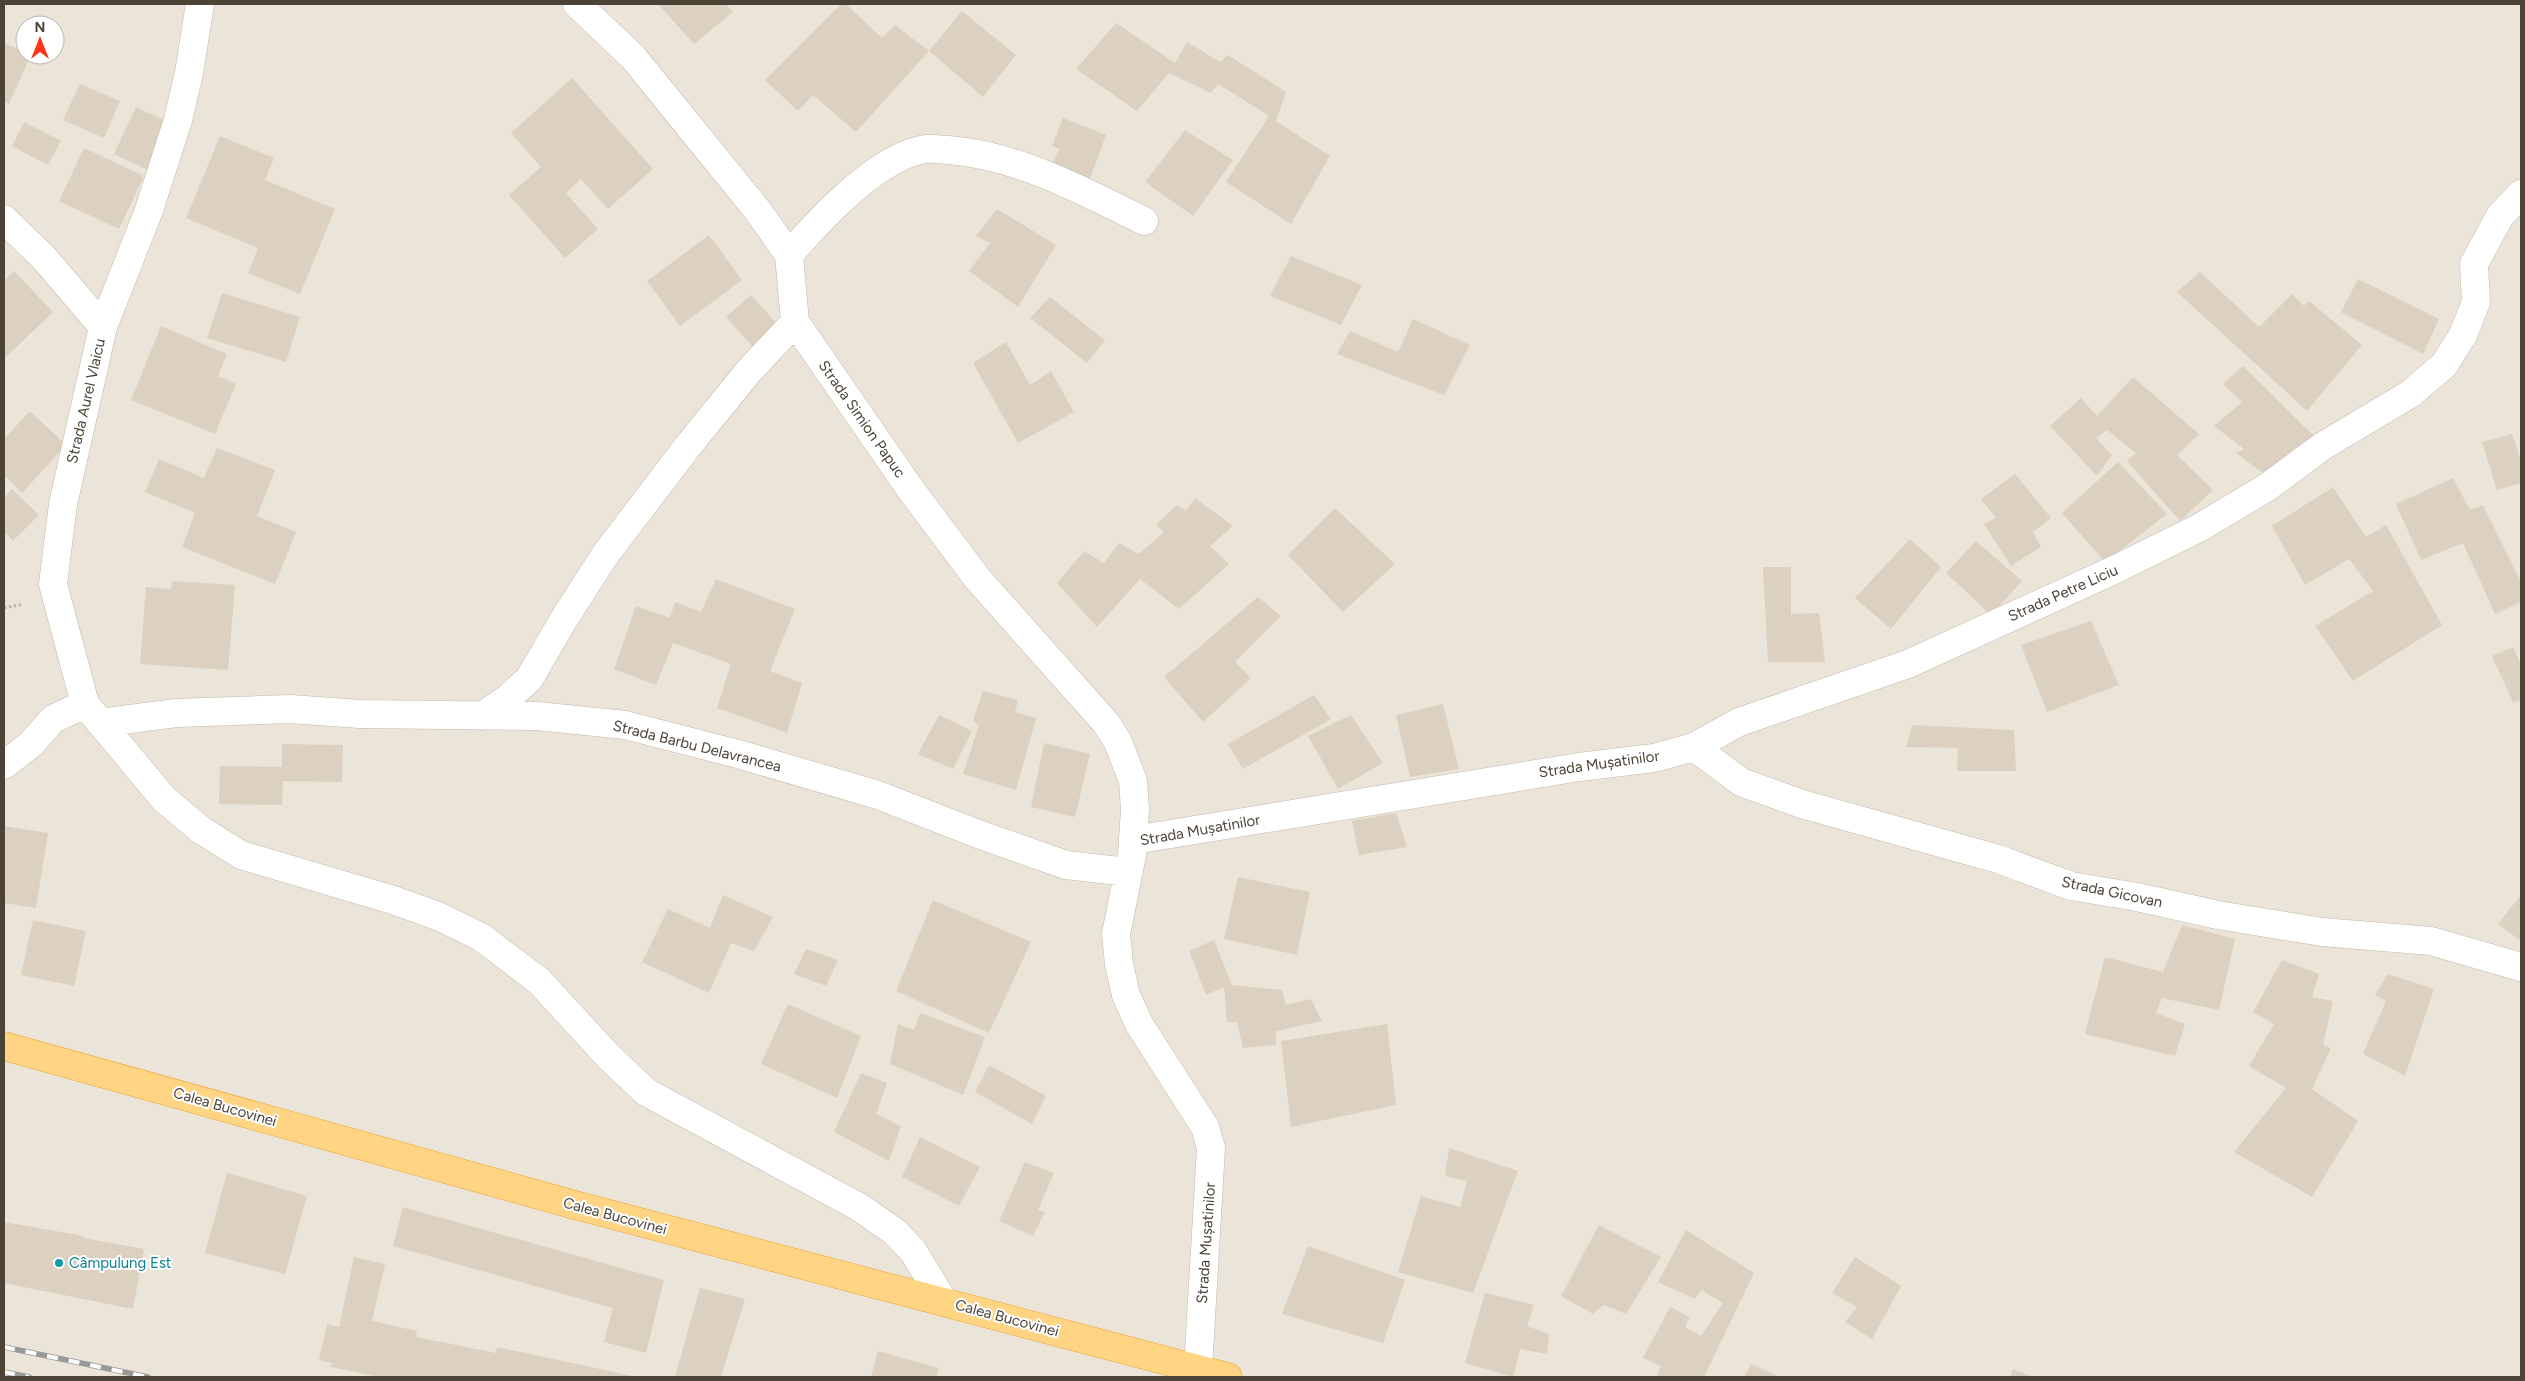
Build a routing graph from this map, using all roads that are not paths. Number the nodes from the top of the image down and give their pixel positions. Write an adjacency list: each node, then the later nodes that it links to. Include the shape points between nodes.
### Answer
1 (200, 4): 8 (street, Strada Aurel Vlaicu, via 178,120 149,210)
2 (577, 4): 6 (street, via 633,57)
3 (2521, 194): 11 (street, Strada Petre Liciu, via 2500,216 2474,264 2476,302 2463,334 2444,365 2410,394 2323,446 2266,488 2182,537 1908,664 1739,722)
4 (4, 219): 8 (street, via 44,258)
5 (1144, 221): 6 (street, via 1032,170 973,152 926,149 897,160 870,176 842,199)
6 (790, 255): 7 (street)
7 (795, 322): 10 (street, via 748,372 605,555 529,679); 13 (street, Strada Simion Papuc, via 977,578 1110,729 1128,762 1133,780)
8 (103, 327): 9 (street, Strada Aurel Vlaicu, via 63,504 53,584)
9 (93, 714): 10 (street, Strada Barbu Delavrancea, via 290,709); 12 (street, via 53,719 31,744); 17 (street, via 164,799 201,830 241,855 394,900 438,916 481,938 539,982 646,1092 859,1207 895,1232 913,1251)
10 (482, 716): 14 (street, Strada Barbu Delavrancea, via 582,719 674,736 878,795 1066,865)
11 (1694, 747): 13 (street, Strada Mușatinilor, via 1654,758 1579,767); 15 (street, Strada Gicovan, via 1741,782 1802,804 1998,859 2071,886 2322,932 2431,941)
12 (4, 765)
13 (1134, 840): 14 (street, Strada Mușatinilor)
14 (1128, 872): 18 (street, Strada Mușatinilor, via 1116,934 1126,995 1139,1024 1205,1127 1211,1148)
15 (2521, 967)
16 (4, 1046): 17 (highway, Calea Bucovinei, via 574,1206)
17 (944, 1302): 18 (highway, Calea Bucovinei)
18 (1198, 1369): 19 (highway, Calea Bucovinei)
19 (1228, 1377)

